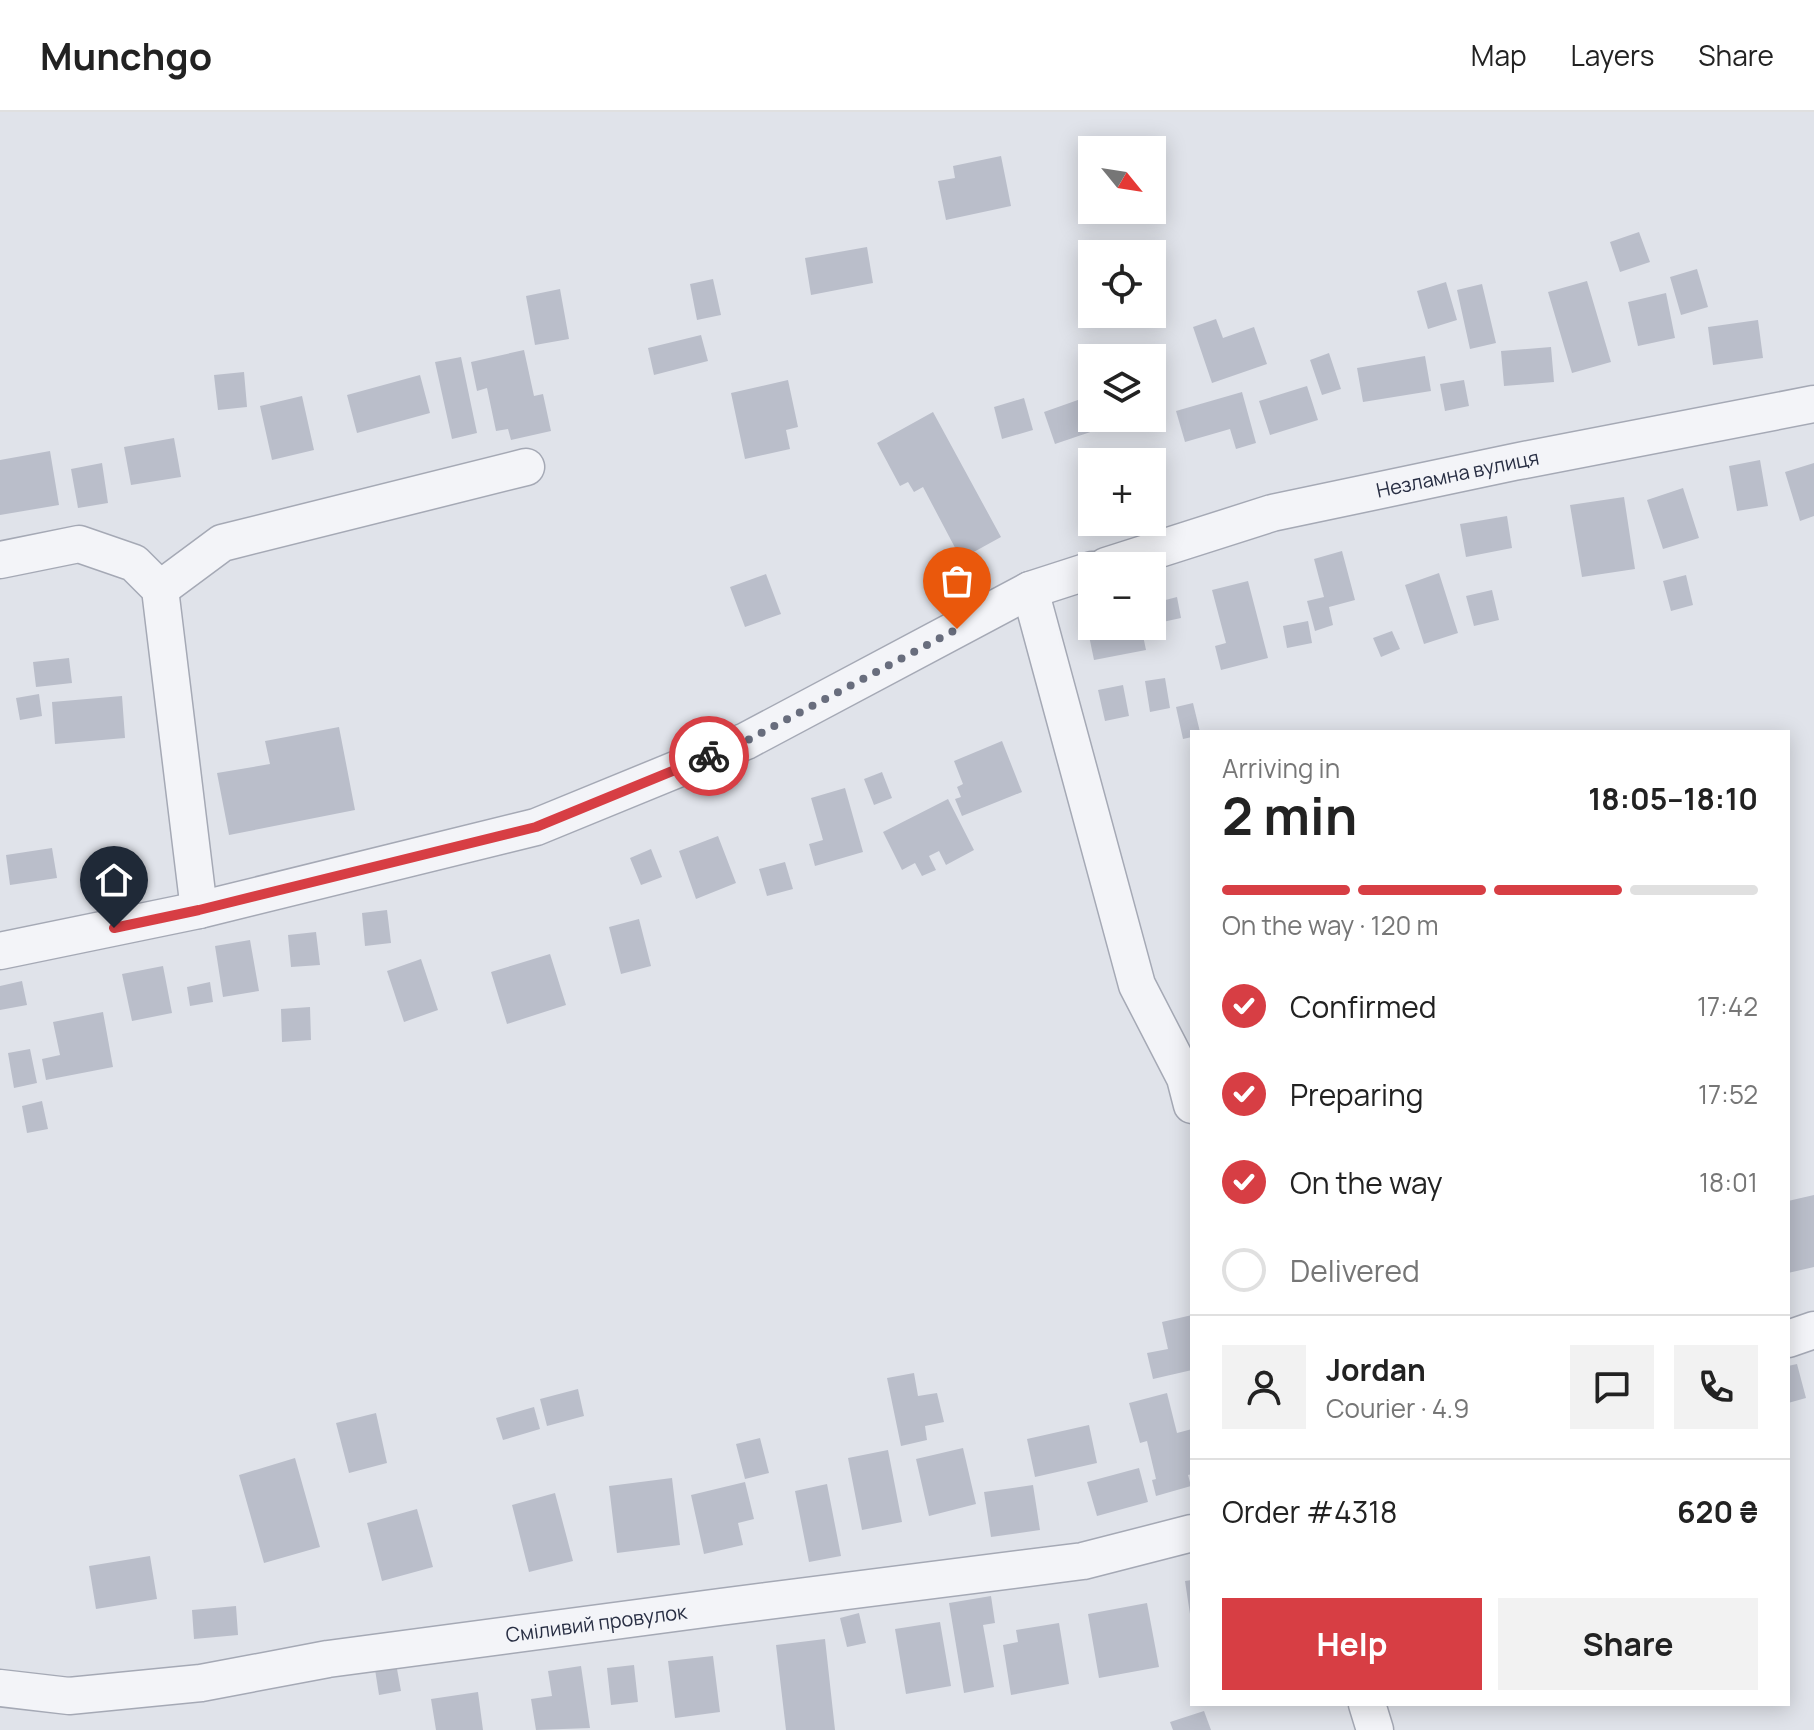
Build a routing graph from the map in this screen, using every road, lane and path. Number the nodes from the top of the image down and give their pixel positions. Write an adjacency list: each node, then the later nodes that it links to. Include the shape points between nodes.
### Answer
1 (1814, 404): 3 (street, Незламна вулиця, via 1272,513)
2 (526, 467): 6 (street, via 222,543)
3 (1150, 552)
4 (0, 560): 6 (street, via 79,544 134,563)
5 (1078, 575): 7 (street)
6 (160, 589): 8 (street)
7 (1030, 590): 8 (street, via 746,741 536,827); 10 (street, via 1137,985)
8 (199, 910): 9 (street)
9 (0, 951)
10 (1190, 1097)
11 (1814, 1330): 12 (street)
12 (1790, 1338)
13 (1190, 1534): 14 (street, Сміливий провулок, via 1083,1561 344,1657 201,1683 69,1696)
14 (0, 1688)
15 (1368, 1706): 16 (street)
16 (1375, 1730)

